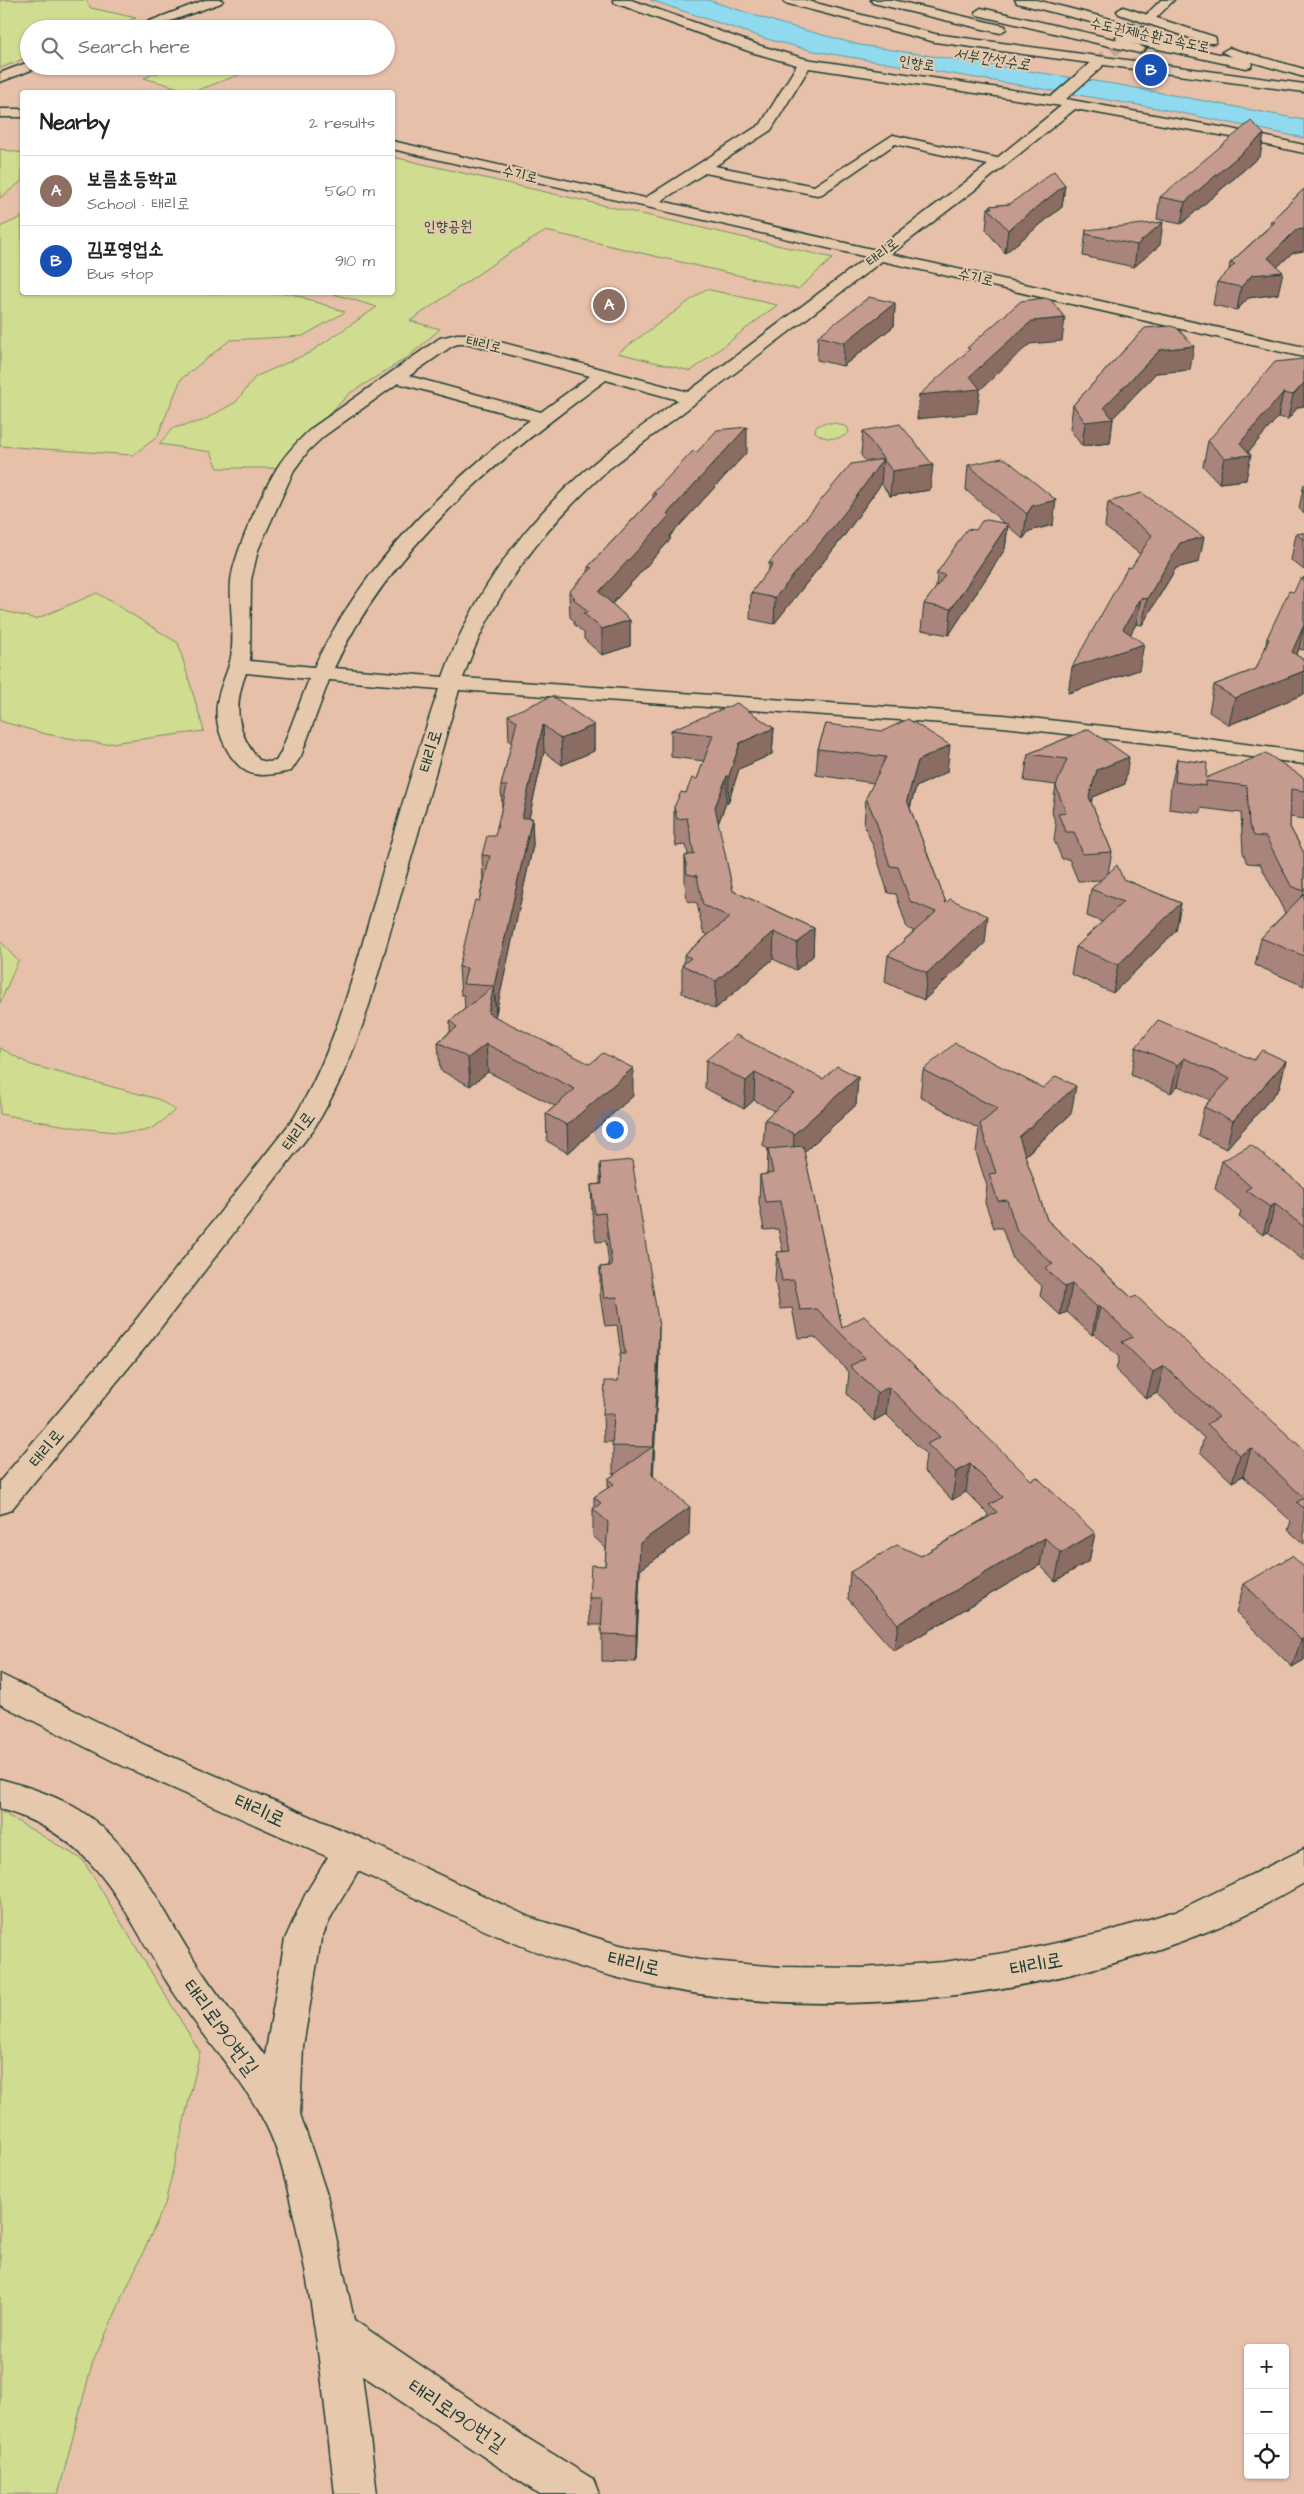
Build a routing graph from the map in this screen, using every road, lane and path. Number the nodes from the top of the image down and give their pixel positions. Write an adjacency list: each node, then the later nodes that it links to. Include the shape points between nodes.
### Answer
1 (217, 0): 20 (main road)
2 (619, 0): 23 (main road, 인향로)
3 (789, 0): 28 (main road, via 935,38)
4 (804, 0): 28 (main road, via 938,34)
5 (818, 0): 28 (main road, via 944,32)
6 (833, 0): 28 (main road, via 950,30)
7 (890, 0): 28 (main road, via 971,20)
8 (931, 0): 28 (main road, 수도권제1순환고속도로)
9 (971, 0): 26 (main road, 수도권제1순환고속도로, via 1136,40)
10 (1009, 0): 26 (main road)
11 (1021, 0): 26 (main road)
12 (1035, 0): 26 (main road)
13 (1047, 0): 26 (main road)
14 (1058, 0): 26 (main road)
15 (1068, 0): 26 (main road)
16 (1168, 0): 19 (main road)
17 (869, 2): 21 (main road); 28 (main road, via 955,27)
18 (1103, 6): 26 (main road)
19 (1152, 15)
20 (160, 20)
21 (1010, 34)
22 (1029, 37): 28 (main road)
23 (805, 63): 29 (main road, 인향로); 35 (main road, via 766,127)
24 (1096, 65): 29 (main road, 태리로)
25 (20, 70): 27 (main road)
26 (1304, 73)
27 (0, 78)
28 (1304, 87)
29 (1063, 100): 33 (main road, 인향로); 34 (main road, 태리로)
30 (0, 113): 31 (main road)
31 (20, 113)
32 (395, 146): 36 (main road, 수기로)
33 (1304, 149)
34 (1000, 163): 35 (main road, via 893,138 817,190); 37 (main road, 태리로)
35 (704, 168): 36 (main road)
36 (648, 203): 37 (main road, 수기로)
37 (879, 254): 38 (main road, 수기로); 41 (main road, 태리로)
38 (1304, 352)
39 (602, 376): 40 (main road, 태리로, via 463,339 446,342); 41 (main road, 태리로); 42 (main road, 태리로)
40 (395, 377): 42 (main road); 43 (main road, 태리로, via 318,432 285,469 242,570 241,657)
41 (691, 398): 45 (main road, 태리로, via 572,492 529,541 501,577 480,612)
42 (542, 418): 44 (main road, 태리로, via 459,486 402,547 350,620)
43 (238, 666): 44 (main road); 44 (main road, 태리로, via 226,700 229,734 251,765 259,768 276,768 288,763)
44 (321, 674): 45 (main road)
45 (450, 683): 46 (main road, via 1003,721); 47 (main road, 태리로, via 354,1018 323,1095 150,1322)
46 (1304, 758)
47 (0, 1502)
48 (0, 1688): 50 (main road, 태리1로, via 107,1742)
49 (0, 1794): 52 (main road, 태리로190번길, via 39,1806 63,1819 82,1831 117,1867 182,1974)
50 (351, 1850): 51 (main road, 태리1로, via 480,1911 571,1947 710,1979 812,1985 886,1984 982,1975 1083,1955 1183,1925); 52 (main road, via 319,1904 304,1938 284,2046)
51 (1304, 1865)
52 (281, 2115): 53 (main road, 태리로190번길, via 319,2238)
53 (337, 2333): 54 (main road, 태리로190번길); 55 (main road, 태리로190번길, via 512,2453)
54 (356, 2494)
55 (578, 2494)

